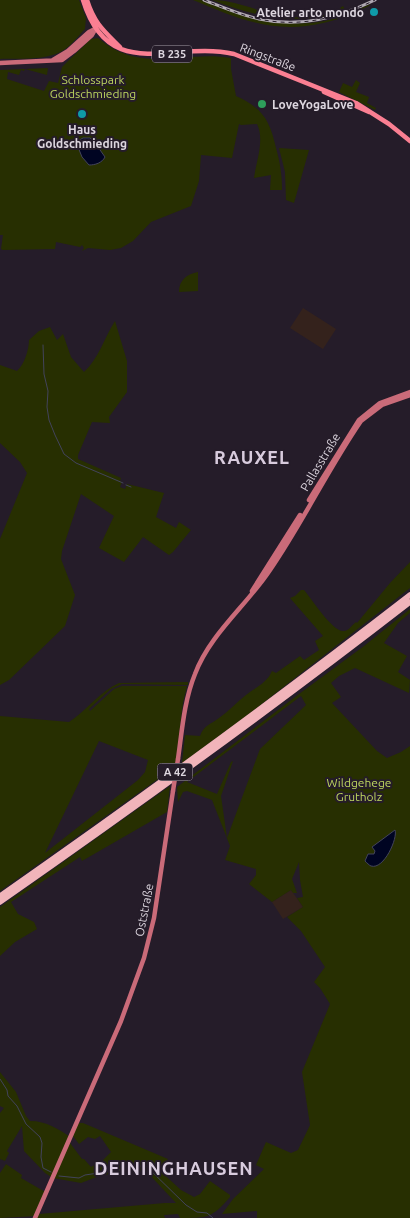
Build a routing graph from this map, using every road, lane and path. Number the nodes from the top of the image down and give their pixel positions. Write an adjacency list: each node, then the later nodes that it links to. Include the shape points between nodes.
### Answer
1 (83, 0): 3 (main road, B 235)
2 (87, 0): 3 (main road, B 235)
3 (97, 27): 4 (main road, via 62,60); 5 (main road, Ringstraße / B 235, via 106,41 144,54 229,53 280,71 370,112)
4 (0, 63)
5 (410, 141)
6 (410, 394): 7 (main road, Pallasstraße, via 382,405 361,421)
7 (270, 567): 12 (main road, Oststraße, bridge, via 210,646 195,672 186,704 154,918 144,958 121,1021)
8 (410, 595): 10 (highway, A 42, via 255,714)
9 (410, 602): 11 (highway, A 42, via 138,805)
10 (0, 896)
11 (0, 902)
12 (35, 1218)

